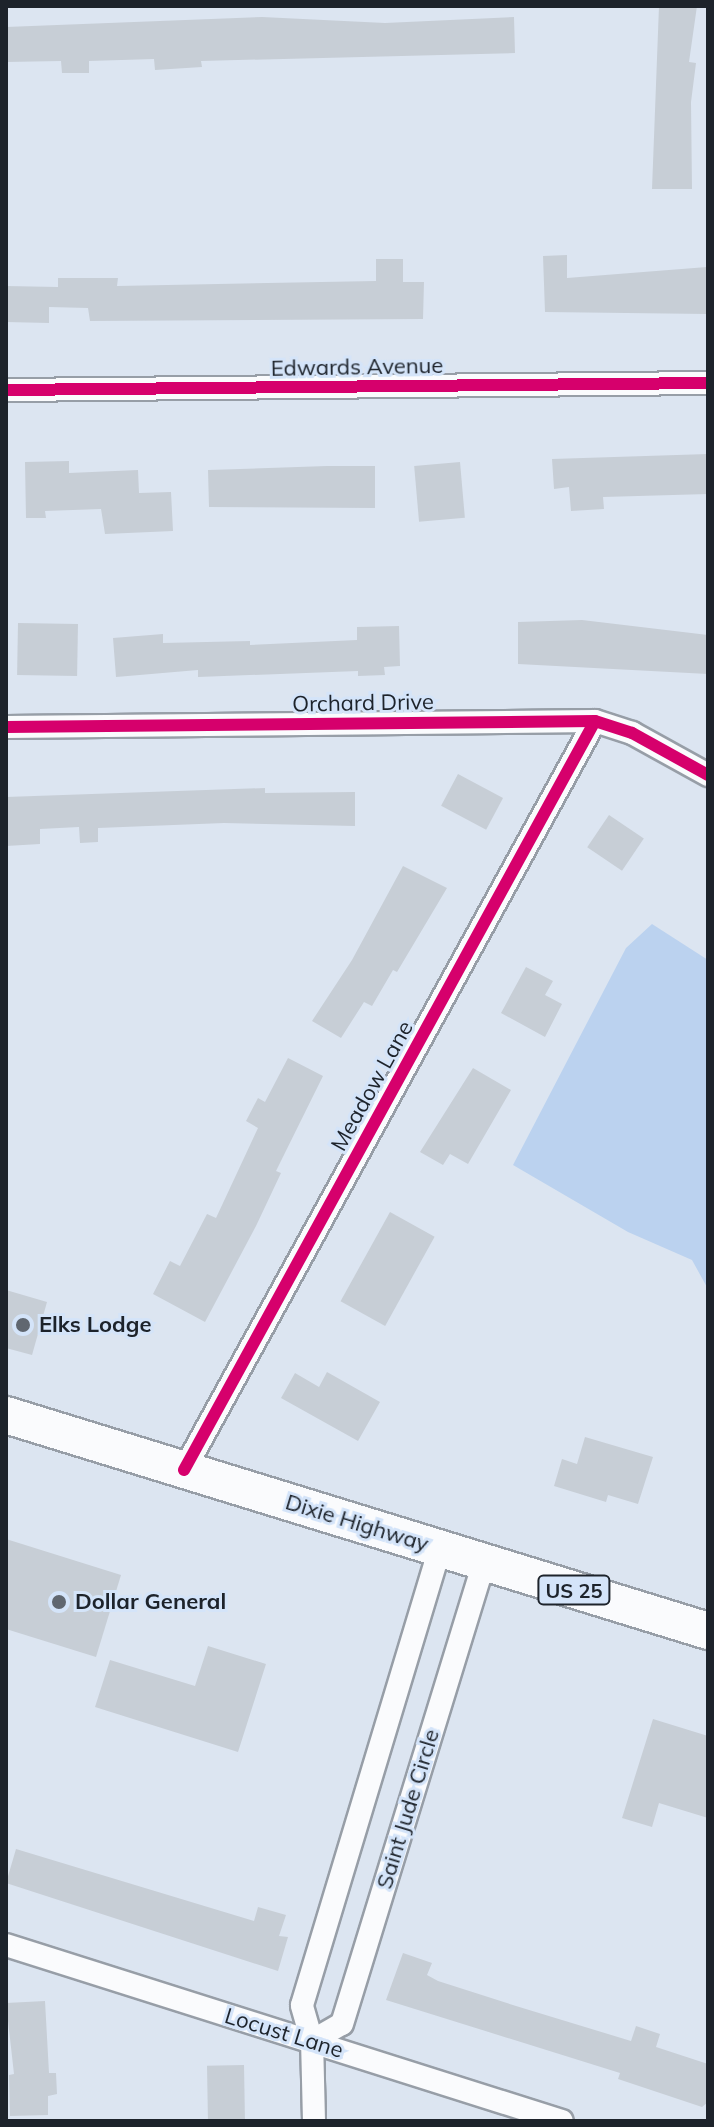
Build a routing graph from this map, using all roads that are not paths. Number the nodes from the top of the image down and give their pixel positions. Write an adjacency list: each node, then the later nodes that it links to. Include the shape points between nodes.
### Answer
1 (708, 383): 2 (street, Edwards Avenue)
2 (6, 390)
3 (595, 721): 4 (street, Orchard Drive); 5 (street, Orchard Drive, via 632,733); 7 (street, Meadow Lane)
4 (6, 727)
5 (708, 775)
6 (6, 1415): 7 (main road, Dixie Highway / US 25)
7 (184, 1470): 8 (main road, Dixie Highway / US 25)
8 (440, 1549): 9 (main road, Dixie Highway / US 25); 12 (street, Saint Jude Circle, via 302,2005)
9 (484, 1562): 10 (main road, Dixie Highway / US 25); 12 (street, Saint Jude Circle, via 342,2024)
10 (708, 1631)
11 (6, 1945): 12 (street, Locust Lane)
12 (312, 2041): 13 (street, Saint Jude Circle); 14 (street, Locust Lane)
13 (314, 2121)
14 (562, 2121)

